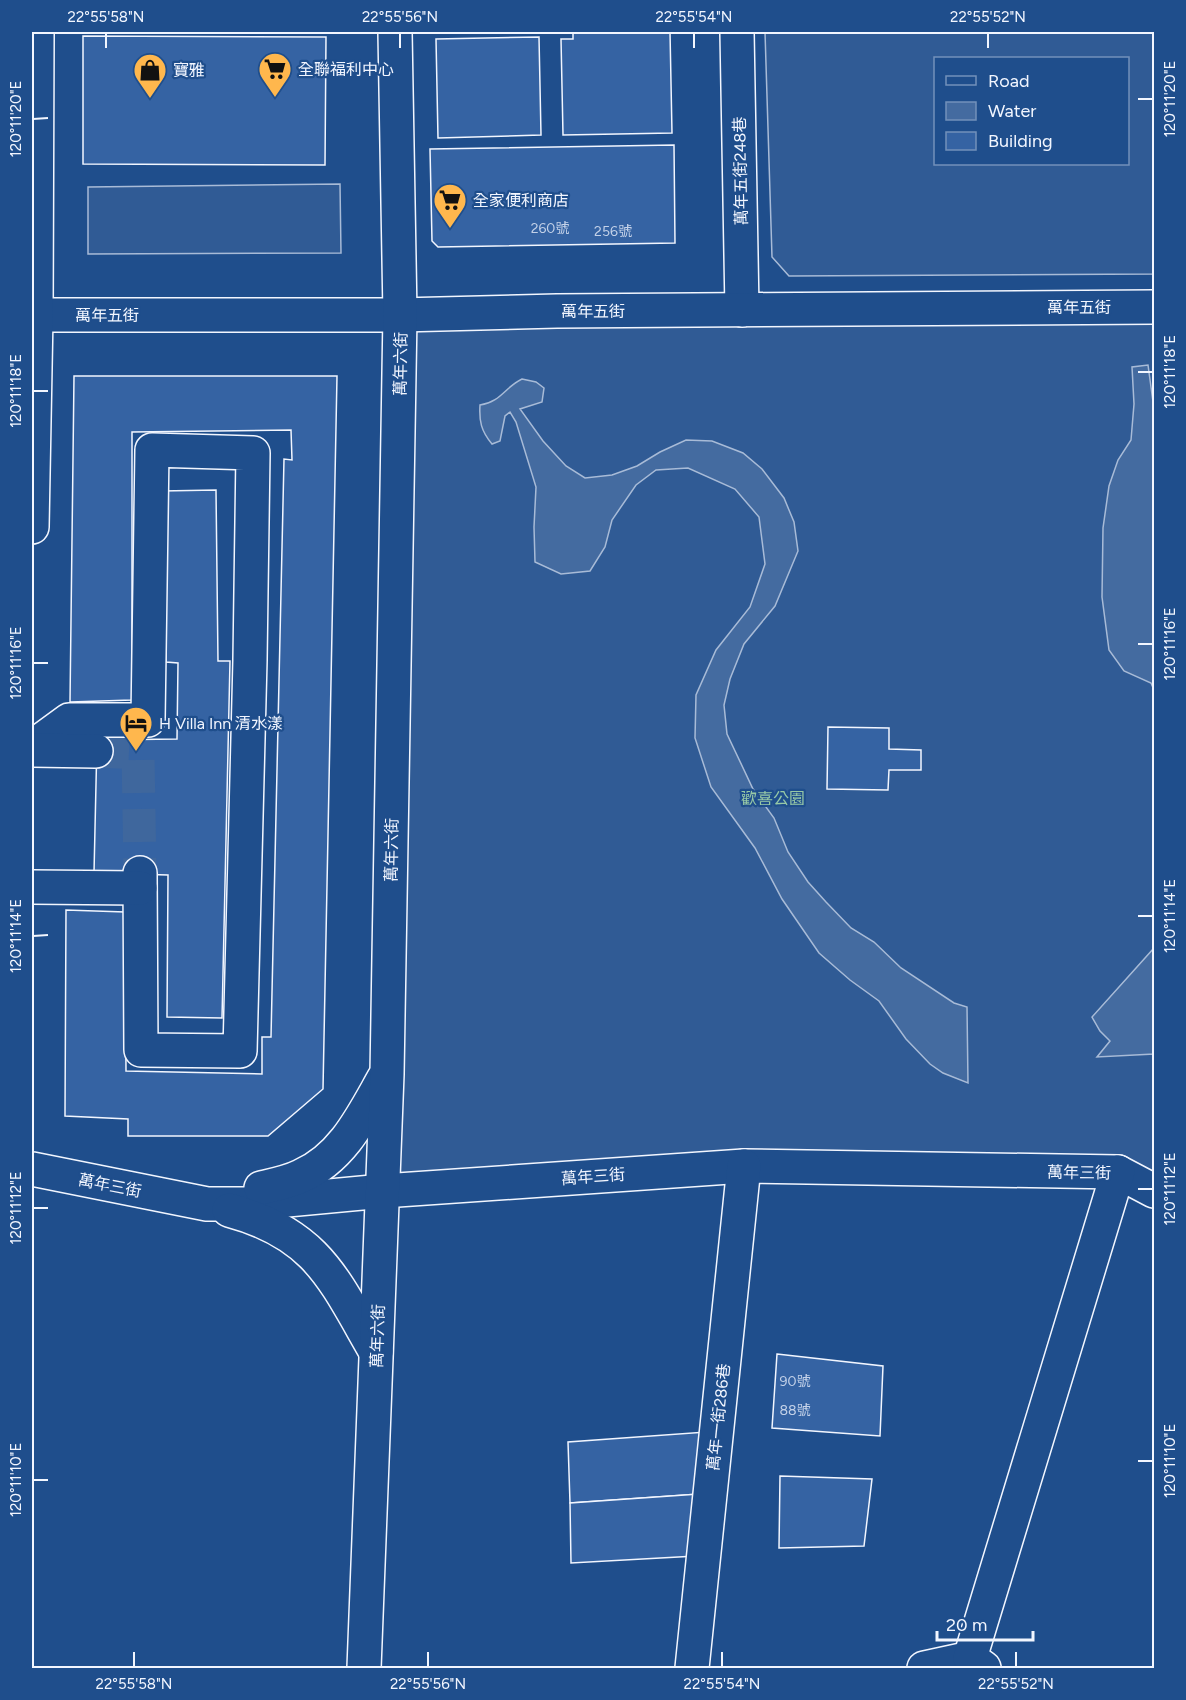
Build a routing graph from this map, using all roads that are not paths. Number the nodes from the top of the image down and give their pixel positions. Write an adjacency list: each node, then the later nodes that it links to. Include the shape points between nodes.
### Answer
1 (37, 32): 6 (street)
2 (395, 32): 7 (street, 萬年六街)
3 (737, 32): 5 (street, 萬年五街248巷)
4 (1155, 307): 5 (street, 萬年五街)
5 (742, 310): 7 (street, 萬年五街)
6 (34, 315): 7 (street, 萬年五街); 8 (street)
7 (400, 315): 12 (street, 萬年六街)
8 (32, 527)
9 (32, 749): 10 (street); 11 (street, via 69,720 148,720 152,450 253,453 240,1051 141,1050 140,881)
10 (96, 751)
11 (32, 887)
12 (387, 1074): 16 (street, 萬年六街); 18 (street, via 336,1153 302,1176)
13 (744, 1166): 15 (street, 萬年三街); 16 (street, 萬年三街); 22 (street, 萬年一街286巷)
14 (32, 1169): 18 (street, 萬年三街)
15 (1118, 1172): 17 (street, 萬年三街); 20 (street)
16 (383, 1191): 18 (street, 萬年三街); 19 (street, 萬年六街)
17 (1155, 1191)
18 (207, 1204): 19 (street, via 253,1216 304,1245 323,1265)
19 (376, 1352): 21 (street, 萬年六街)
20 (977, 1663): 23 (street)
21 (363, 1668)
22 (692, 1668)
23 (924, 1668)

